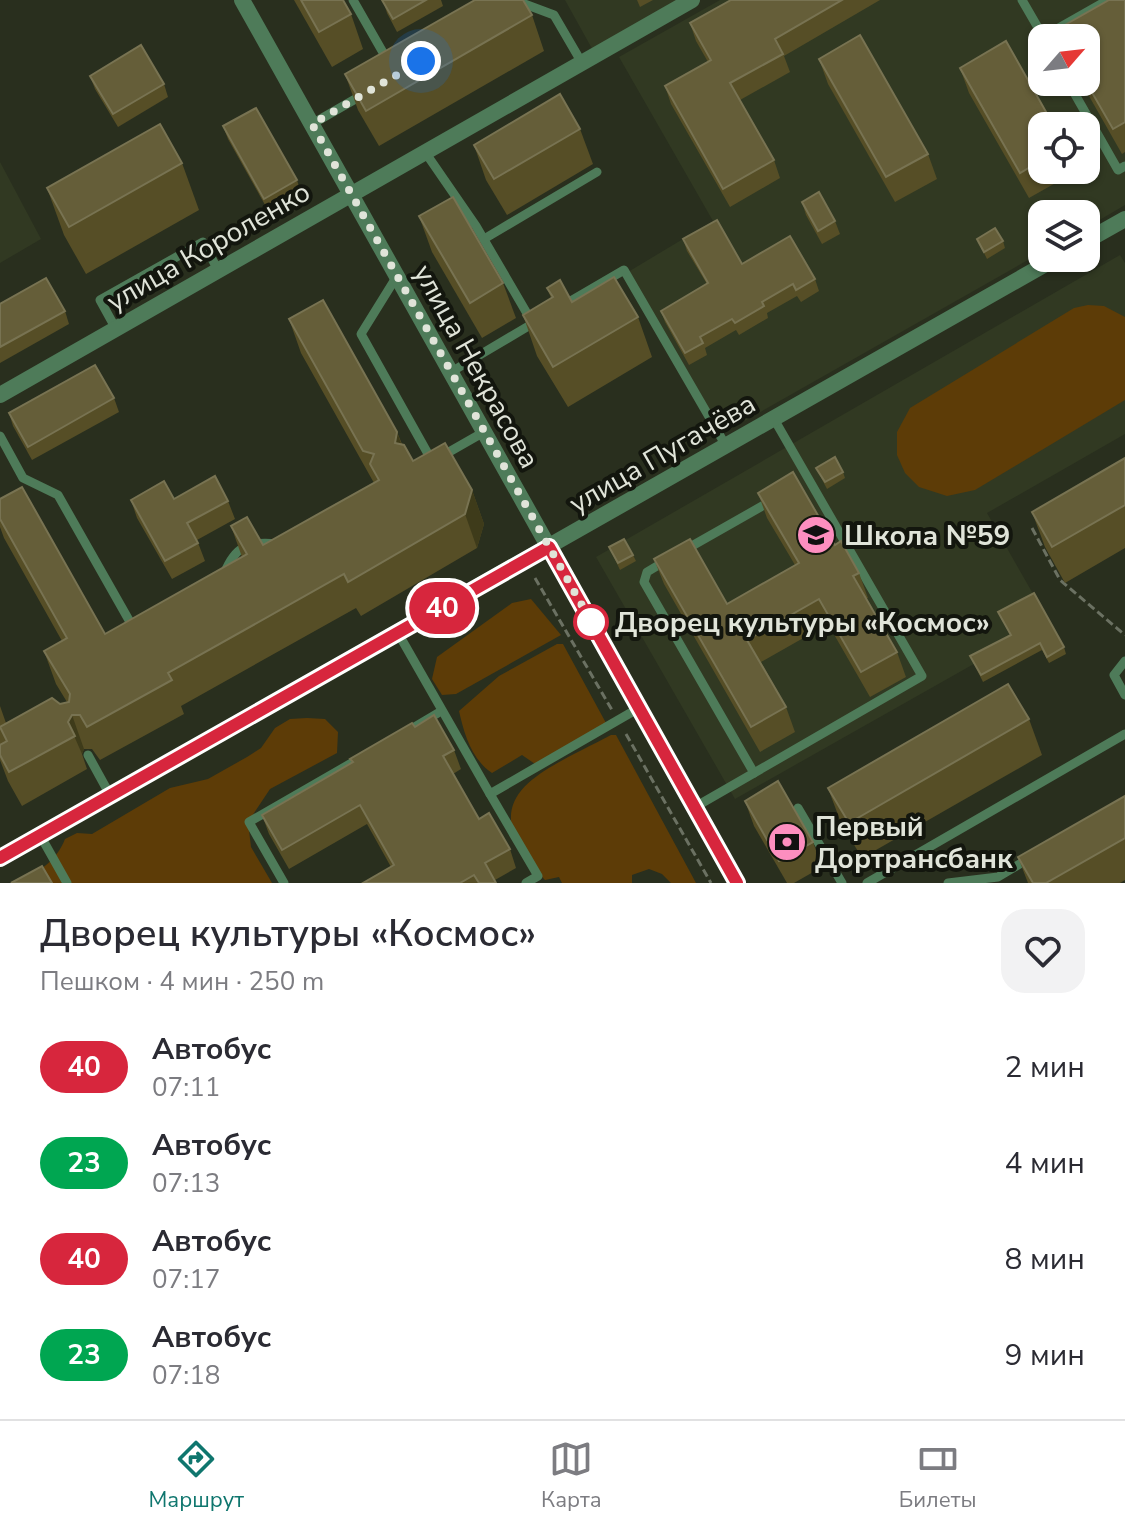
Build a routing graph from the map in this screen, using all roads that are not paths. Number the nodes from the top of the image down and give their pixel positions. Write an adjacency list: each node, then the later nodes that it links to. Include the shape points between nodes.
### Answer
1 (242, 0): 14 (street, улица Некрасова)
2 (353, 0): 11 (lane)
3 (692, 0): 6 (street, улица Короленко)
4 (1022, 0): 8 (lane)
5 (1108, 0): 9 (lane)
6 (673, 5): 10 (street, улица Короленко)
7 (509, 11): 10 (lane, via 522,3 554,15)
8 (1035, 24)
9 (1067, 24)
10 (582, 63): 15 (street, улица Короленко)
11 (396, 76)
12 (372, 90): 14 (lane)
13 (1076, 96): 16 (lane, via 1118,170)
14 (312, 124): 18 (street, улица Некрасова)
15 (425, 152): 18 (street, улица Короленко); 21 (lane)
16 (1125, 166)
17 (597, 172): 21 (lane)
18 (351, 194): 22 (street, улица Короленко); 24 (street, улица Некрасова)
19 (1125, 219): 20 (street)
20 (1100, 233)
21 (484, 239): 29 (lane)
22 (218, 270): 30 (street, улица Короленко); 30 (lane, via 203,242 100,300)
23 (1031, 272): 33 (street, улица Пугачёва)
24 (397, 276): 31 (street, улица Некрасова); 34 (lane, via 361,334 427,464)
25 (559, 308): 28 (lane, via 624,270)
26 (662, 311): 28 (lane)
27 (546, 316): 29 (lane)
28 (651, 317): 36 (lane)
29 (533, 323): 31 (lane)
30 (116, 329): 32 (street, улица Короленко)
31 (451, 372): 34 (street, улица Некрасова)
32 (0, 395)
33 (774, 419): 36 (street, улица Пугачёва); 37 (lane)
34 (484, 432): 41 (street, улица Некрасова)
35 (0, 436): 43 (lane, via 23,478 58,495 134,629)
36 (726, 446): 41 (street, улица Пугачёва)
37 (809, 479): 38 (lane); 53 (lane, via 922,676)
38 (795, 487)
39 (782, 494): 53 (lane, via 643,576)
40 (284, 545): 42 (lane, via 255,542 231,555)
41 (549, 547): 44 (street, улица Пугачёва); 47 (street, улица Некрасова)
42 (222, 580)
43 (147, 622)
44 (398, 633): 48 (lane); 55 (street, улица Пугачёва)
45 (1125, 661): 46 (lane, via 1114,675)
46 (1125, 695)
47 (639, 708): 54 (lane); 56 (street, улица Некрасова)
48 (443, 711): 50 (lane); 54 (lane)
49 (1125, 734): 66 (lane)
50 (401, 735)
51 (373, 750): 62 (lane, via 249,822)
52 (88, 755): 55 (lane)
53 (754, 773): 56 (lane)
54 (490, 794): 63 (lane, via 538,876)
55 (110, 795): 58 (street, улица Пугачёва)
56 (695, 807): 64 (street, улица Некрасова)
57 (798, 808): 65 (lane)
58 (40, 835): 60 (street, улица Пугачёва); 61 (lane)
59 (1036, 854): 67 (lane, via 998,877)
60 (0, 858)
61 (67, 883)
62 (284, 883)
63 (526, 883)
64 (737, 883)
65 (842, 883)
66 (867, 883)
67 (948, 883)

